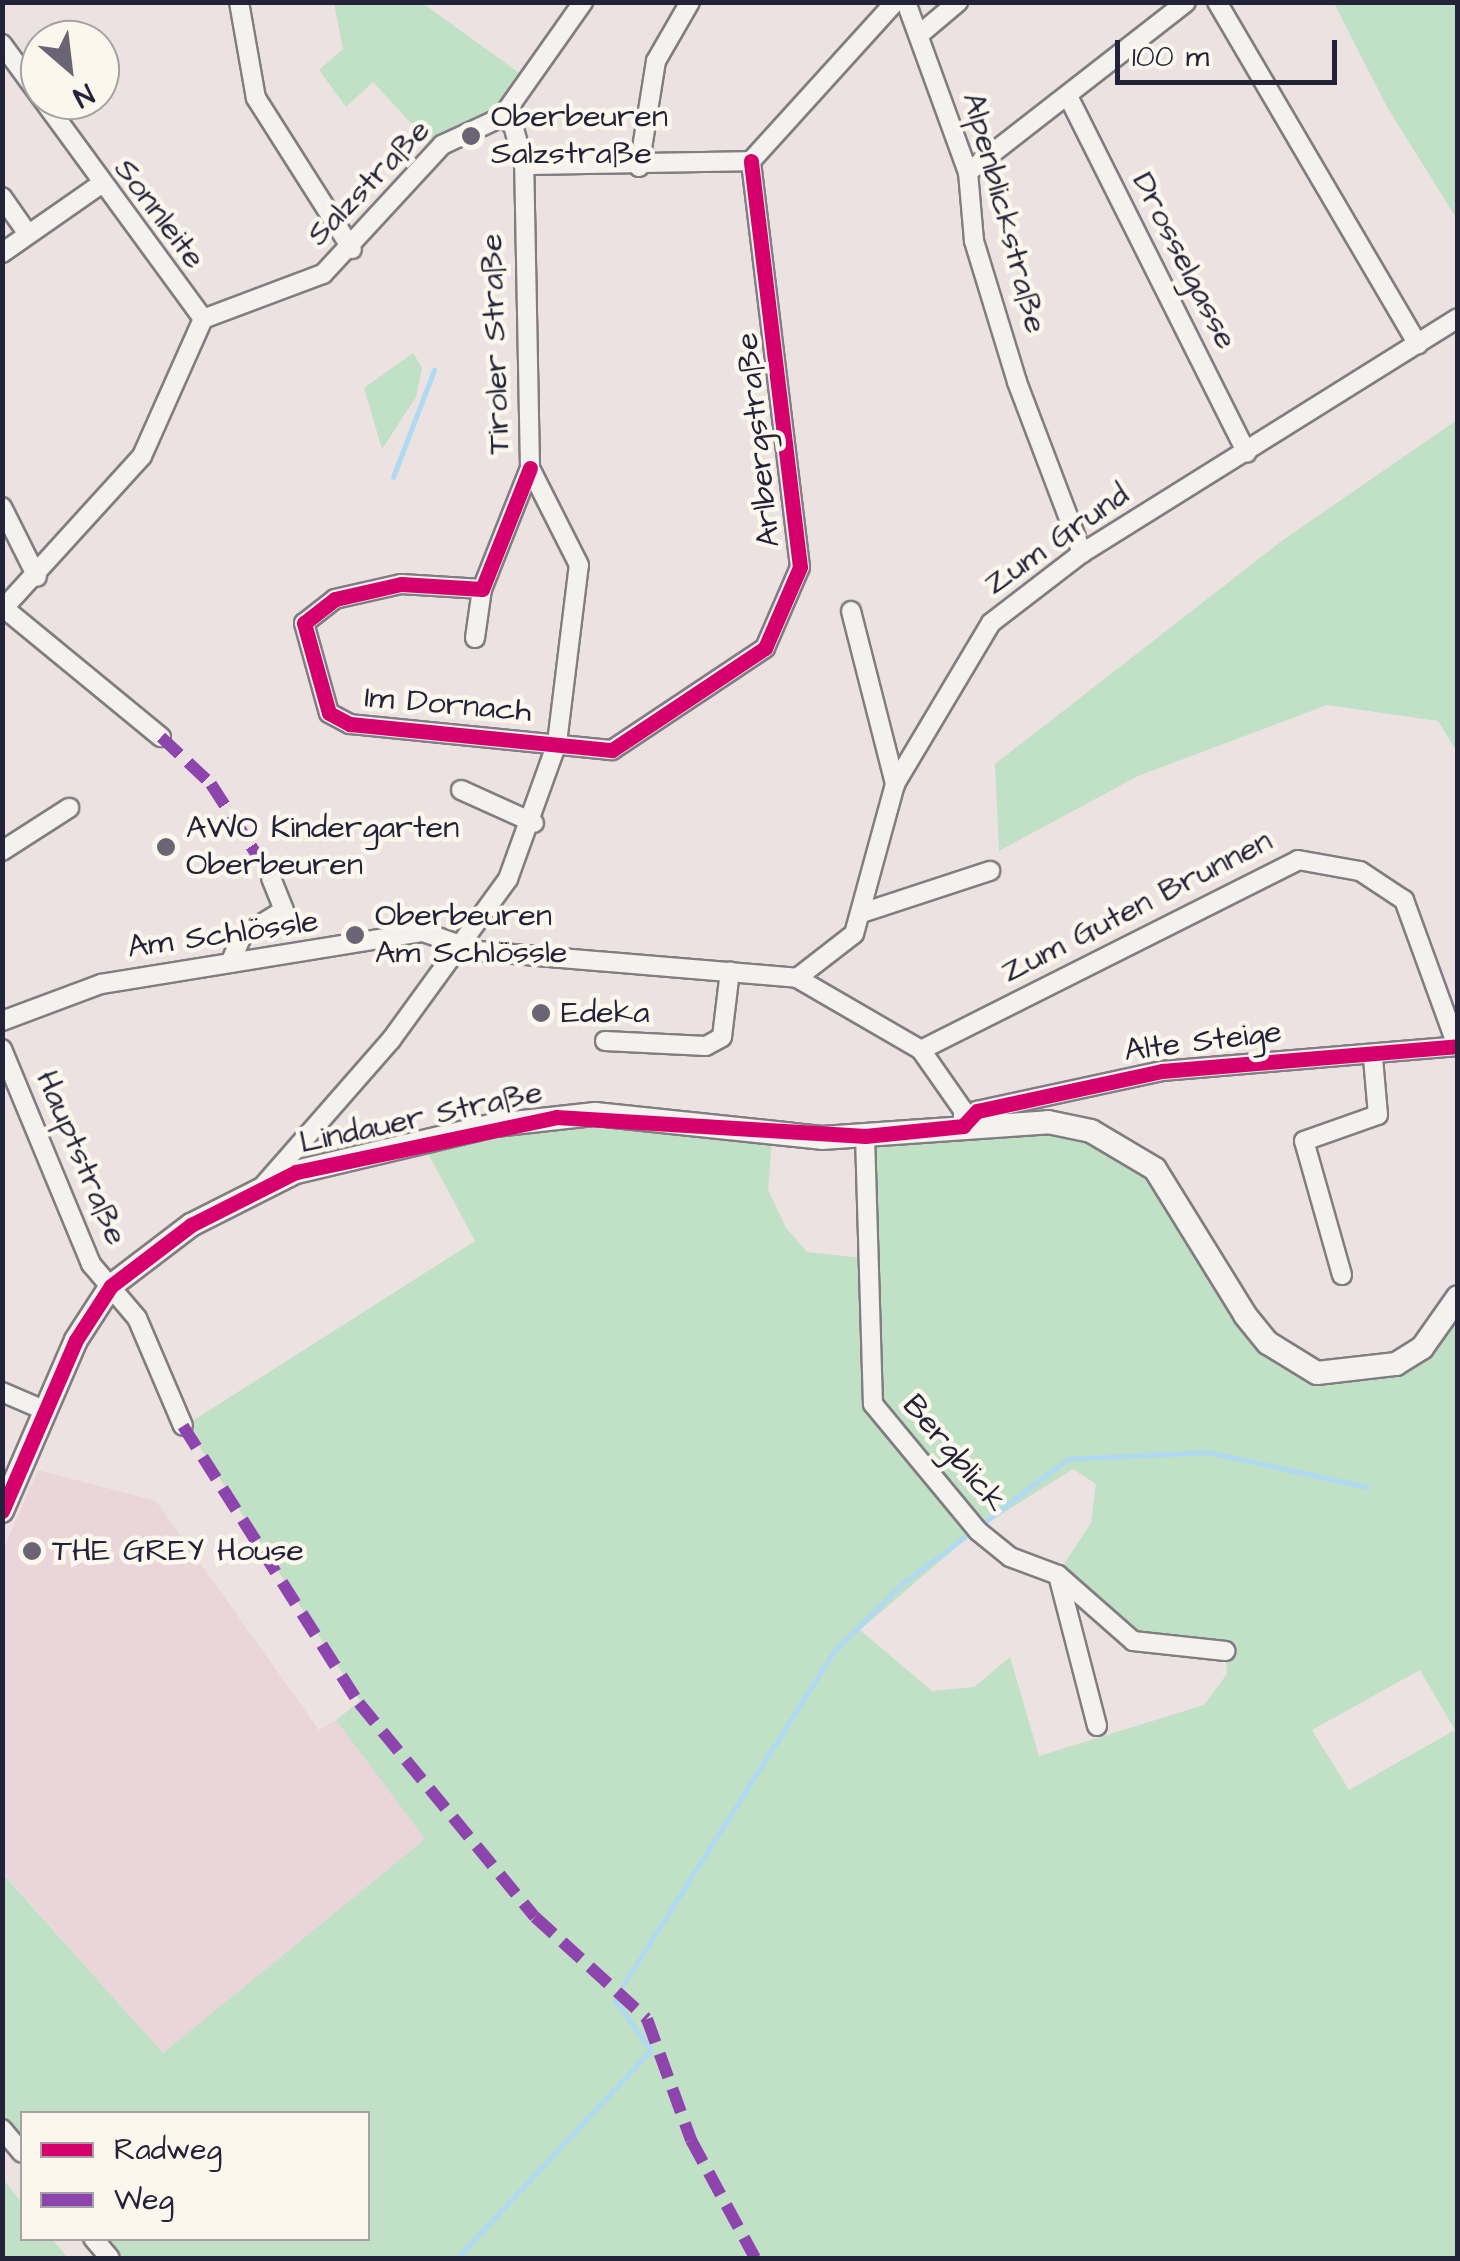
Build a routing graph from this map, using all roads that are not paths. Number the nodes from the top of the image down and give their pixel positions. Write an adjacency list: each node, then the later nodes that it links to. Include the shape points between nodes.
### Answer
1 (240, 2): 20 (street, via 256,98)
2 (583, 2): 12 (street)
3 (690, 2): 15 (street, via 656,62)
4 (894, 2): 13 (street)
5 (906, 2): 9 (street, Alpenblickstraße)
6 (958, 2): 9 (street)
7 (1186, 2): 11 (street)
8 (1218, 2): 24 (street)
9 (920, 34): 16 (street, Alpenblickstraße)
10 (2, 44): 17 (street, Sonnleite)
11 (1068, 96): 16 (street); 25 (street, Drosselgasse)
12 (502, 118): 14 (street, Tiroler Straße, via 520,139); 20 (street, Salzstraße, via 442,145)
13 (751, 161): 15 (street); 35 (street, Arlbergstraße, via 799,551 788,610 746,668 637,739 612,750)
14 (524, 165): 15 (street); 26 (street, Tiroler Straße)
15 (639, 167)
16 (968, 172): 28 (street, Alpenblickstraße, via 974,242)
17 (98, 186): 19 (street); 23 (street, Sonnleite)
18 (2, 197): 19 (street)
19 (28, 234): 21 (street)
20 (352, 249): 23 (street, Salzstraße, via 285,292)
21 (2, 253)
22 (1458, 318): 24 (street, Zum Grund)
23 (203, 319): 29 (street, via 142,456)
24 (1418, 344): 25 (street, Zum Grund)
25 (1247, 453): 28 (street, Zum Grund)
26 (530, 468): 30 (street); 35 (street, Tiroler Straße, via 578,566)
27 (2, 507): 29 (street)
28 (1082, 553): 36 (street, Zum Grund, via 991,623)
29 (37, 577): 31 (street)
30 (482, 589): 33 (street); 35 (street, Im Dornach, via 401,584 336,598 304,623 317,690 350,724)
31 (4, 610): 34 (street)
32 (851, 611): 36 (street)
33 (475, 638)
34 (160, 737)
35 (557, 744): 39 (street, Tiroler Straße)
36 (896, 784): 43 (street, Zum Grund)
37 (461, 790): 39 (street)
38 (69, 808): 40 (street)
39 (534, 823): 44 (street, Tiroler Straße, via 508,878)
40 (2, 851)
41 (990, 872): 43 (street)
42 (271, 876): 45 (street, via 284,910 242,936)
43 (862, 913): 47 (street, Zum Grund, via 840,948)
44 (457, 941): 45 (street, Am Schlössle, via 423,932); 46 (street, Am Schlössle, via 478,951); 56 (street, Tiroler Straße, via 391,1040)
45 (230, 963): 48 (street, Am Schlössle, via 101,984)
46 (730, 971): 47 (street, Am Schlössle); 49 (street, via 722,1037 706,1046)
47 (798, 978): 52 (street)
48 (2, 1021)
49 (604, 1040)
50 (1457, 1046): 52 (street, Zum Guten Brunnen, via 1404,900 1360,872 1298,860); 53 (street, Alte Steige)
51 (2, 1050): 58 (street, Hauptstraße, via 91,1264)
52 (921, 1050): 54 (street, via 963,1110)
53 (1373, 1058): 54 (street, Alte Steige, via 1162,1070 976,1111); 57 (street, via 1378,1115 1304,1141)
54 (963, 1126): 55 (main road, Lindauer Straße); 59 (main road, Lindauer Straße, via 1048,1122 1122,1145 1167,1185 1268,1343 1317,1373 1396,1364 1422,1348)
55 (865, 1136): 56 (main road, Lindauer Straße, via 566,1116 423,1139); 64 (street, Bergblick, via 867,1384 976,1528 1010,1557)
56 (264, 1186): 58 (main road, Lindauer Straße, via 190,1225)
57 (1342, 1275)
58 (111, 1286): 61 (main road, Lindauer Straße); 62 (street, Hauptstraße, via 138,1318)
59 (1458, 1297)
60 (2, 1392): 61 (street)
61 (46, 1411): 63 (main road, Lindauer Straße)
62 (183, 1426)
63 (2, 1510)
64 (1058, 1574): 65 (street, Bergblick, via 1132,1642); 66 (street)
65 (1225, 1650)
66 (1097, 1726)
67 (2, 2128): 68 (street)
68 (20, 2150)

